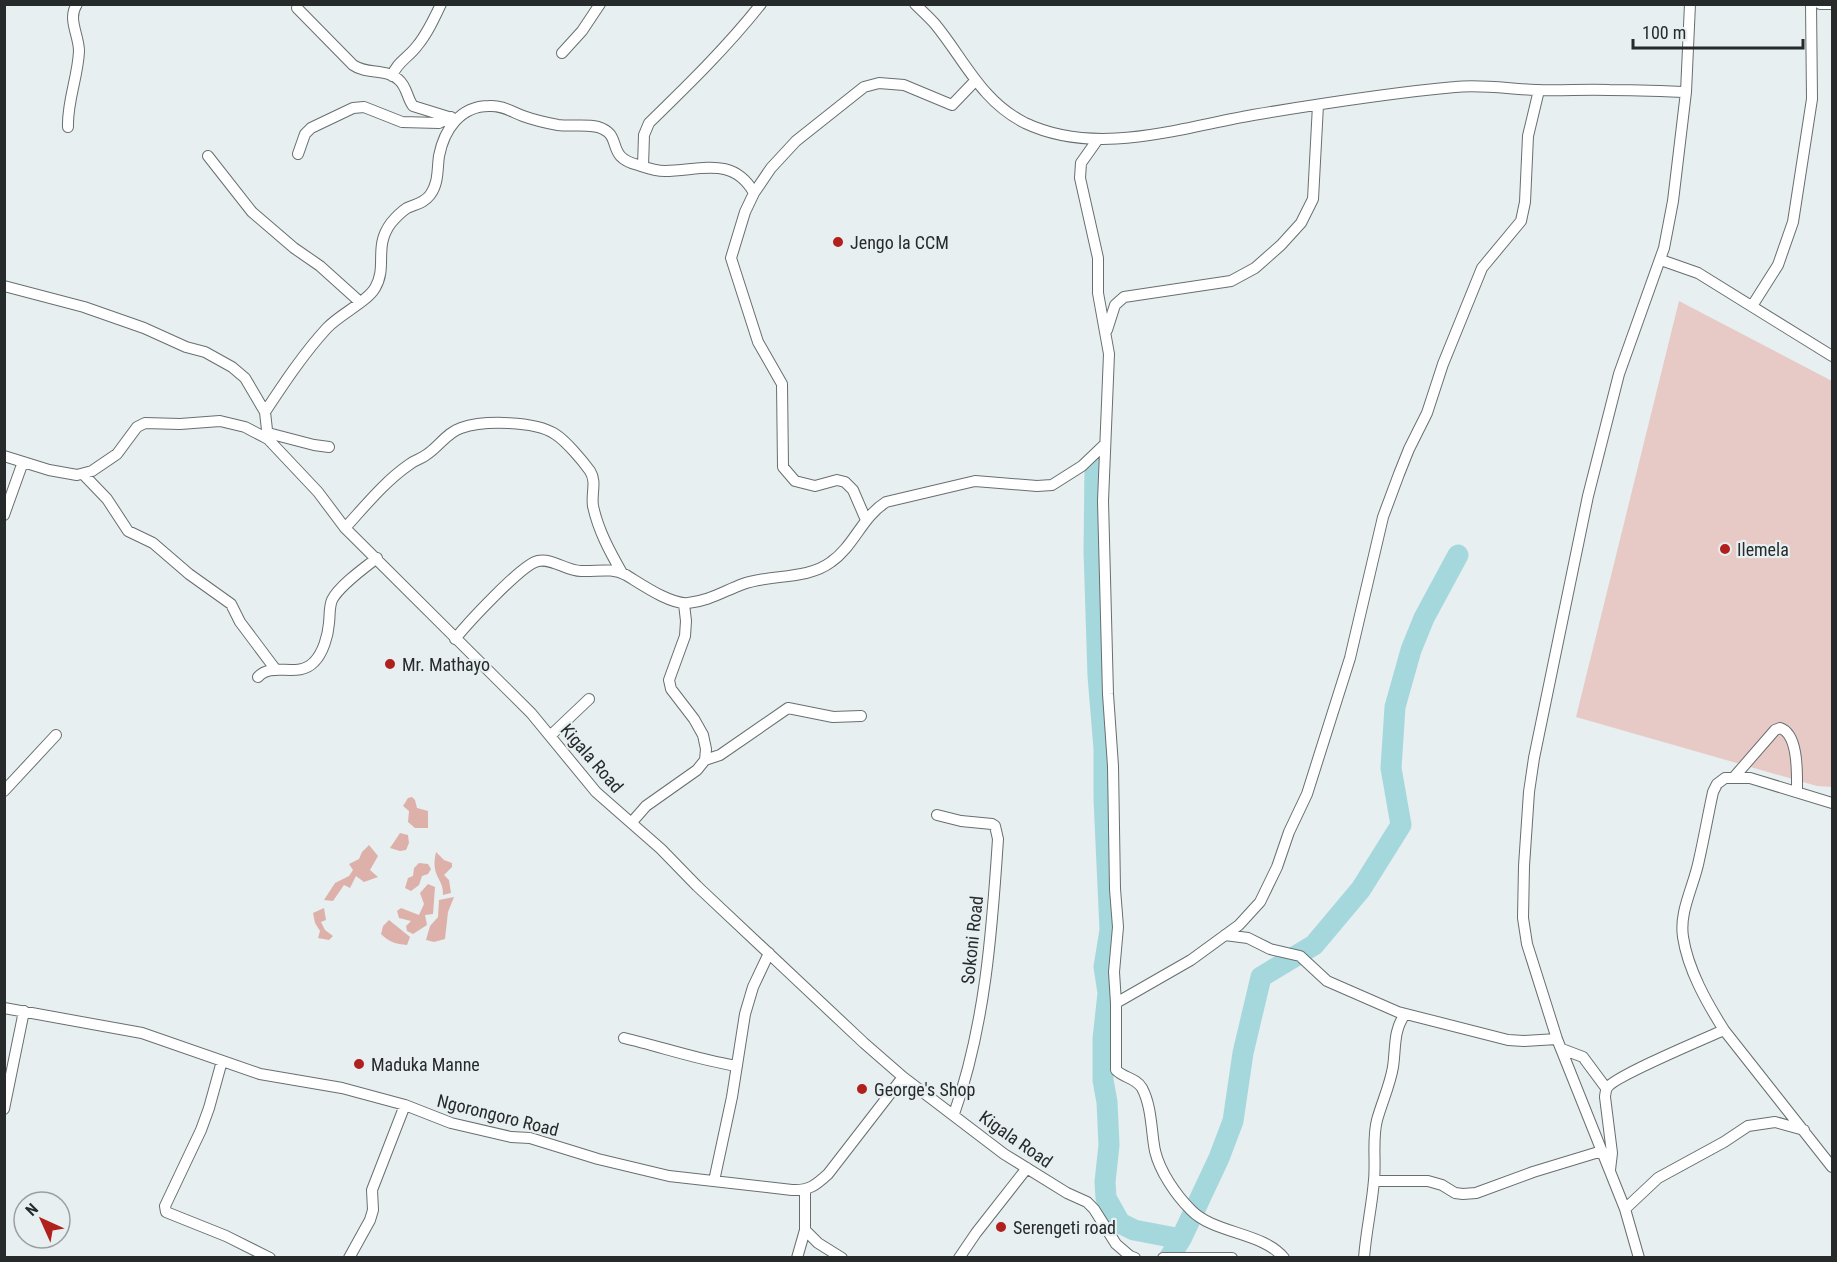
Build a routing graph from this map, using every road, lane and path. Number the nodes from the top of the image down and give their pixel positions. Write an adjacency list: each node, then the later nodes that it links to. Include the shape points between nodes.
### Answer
1 (77, 4): 18 (street, via 73,18 78,61)
2 (441, 4): 12 (street, via 417,47)
3 (600, 4): 11 (street)
4 (761, 4): 22 (street, via 731,41 649,123 644,135)
5 (915, 4): 13 (street, via 934,23)
6 (1690, 4): 15 (street)
7 (1810, 4): 27 (street, via 1812,99 1793,222 1778,265)
8 (1820, 4): 9 (street)
9 (1831, 4)
10 (297, 8): 12 (street, via 360,70)
11 (562, 53)
12 (392, 75): 17 (street, via 402,83 413,106)
13 (975, 81): 19 (street, via 1025,123 1051,133); 23 (street, via 952,105 904,85 879,83 864,87 784,152)
14 (1539, 90): 15 (street); 16 (street, via 1459,86); 57 (street, via 1528,136 1521,221 1482,268 1427,413 1408,448 1383,517 1350,658 1307,794 1277,867 1260,902)
15 (1686, 92): 24 (street, via 1673,201)
16 (1318, 105): 19 (street, via 1152,135); 28 (street, via 1313,199 1293,233 1255,268 1231,281 1124,297 1115,305)
17 (453, 118): 20 (street, via 440,123 402,122 364,107 353,108 311,128); 22 (street, via 488,105 559,125 593,126 608,132 621,158); 26 (street, via 439,154 432,193 425,201 397,215 388,227 381,240 379,281)
18 (68, 127)
19 (1098, 139): 28 (street, via 1081,163 1080,178 1098,258 1098,293)
20 (298, 154)
21 (208, 156): 26 (street, via 252,212)
22 (643, 166): 23 (street, via 657,171 697,167 732,171 742,176)
23 (753, 193): 38 (street, via 731,258 758,342 782,384 783,467 795,481 815,486 837,480 845,482)
24 (1660, 260): 27 (street, via 1698,273); 65 (street, via 1619,374 1588,496 1530,780 1523,918 1527,944)
25 (4, 286): 30 (street, via 84,308 205,352 245,378)
26 (360, 302): 30 (street, via 327,329)
27 (1752, 306): 29 (street)
28 (1106, 333): 32 (street)
29 (1833, 356)
30 (265, 412): 31 (street)
31 (268, 436): 33 (street); 36 (street, Kigala Road, via 220,421 145,423 117,454); 39 (street, Kigala Road)
32 (1105, 444): 38 (street, via 1083,466 1052,485 975,481 886,502); 59 (street, via 1105,593 1118,927)
33 (329, 447)
34 (4, 456): 35 (street)
35 (22, 462): 36 (street, via 69,475); 37 (street)
36 (83, 474): 44 (street, via 107,499 128,531 153,543 231,604)
37 (4, 515)
38 (867, 520): 42 (street, via 844,550 816,571 744,583 706,600)
39 (345, 528): 40 (street, Kigala Road); 41 (street, via 392,478 446,436 480,424 530,425 555,434 590,470 594,478 593,507)
40 (376, 558): 43 (street, Kigala Road); 44 (street, via 333,598 324,644 314,662 307,668)
41 (622, 573): 42 (street); 43 (street, via 597,569 582,572 551,561 531,563)
42 (684, 604): 50 (street, via 685,636 669,680 671,689 703,735)
43 (455, 639): 49 (street, Kigala Road)
44 (276, 670): 45 (street, via 262,672)
45 (258, 677)
46 (589, 699): 49 (street)
47 (861, 716): 50 (street, via 833,717 788,708 720,755)
48 (56, 735): 52 (street)
49 (550, 736): 56 (street, Kigala Road, via 596,792)
50 (705, 760): 56 (street, via 698,770 646,806)
51 (1735, 776): 53 (street); 53 (street, via 1780,728 1791,737); 63 (street, via 1725,778 1713,792 1682,924 1691,964)
52 (4, 791)
53 (1797, 792): 54 (street)
54 (1833, 802)
55 (937, 815): 72 (street, Sokoni Road, via 992,824 998,839 991,942 981,1005)
56 (632, 822): 58 (street, Kigala Road)
57 (1225, 935): 59 (street, via 1191,960); 62 (street, via 1248,938 1270,949 1300,956 1334,985)
58 (769, 953): 67 (street, via 745,1014); 68 (street, Kigala Road)
59 (1116, 1003): 91 (street, via 1116,1070 1142,1089 1148,1102 1156,1154 1165,1175 1192,1212 1272,1247)
60 (4, 1008): 61 (street, Ngorongoro Road)
61 (24, 1011): 66 (street, Ngorongoro Road, via 142,1033); 71 (street)
62 (1405, 1014): 65 (street, via 1508,1040); 79 (street, via 1396,1032 1394,1066 1377,1119)
63 (1724, 1030): 69 (street); 73 (street)
64 (624, 1038): 67 (street)
65 (1559, 1044): 69 (street, via 1583,1057); 74 (street)
66 (222, 1061): 70 (street, Ngorongoro Road, via 260,1074 342,1088); 83 (street, via 205,1119 165,1206 166,1212)
67 (737, 1066): 78 (street)
68 (903, 1077): 72 (street, Kigala Road); 80 (street, via 837,1164 818,1184)
69 (1606, 1088): 77 (street)
70 (405, 1105): 78 (street, Ngorongoro Road, via 470,1128 530,1138 669,1176); 84 (street, via 372,1190 370,1220)
71 (4, 1109)
72 (954, 1114): 76 (street, Kigala Road)
73 (1804, 1130): 75 (street); 81 (street, via 1775,1122 1748,1126 1658,1178)
74 (1602, 1151): 77 (street); 79 (street, via 1476,1193 1455,1193 1428,1181)
75 (1833, 1167)
76 (1027, 1168): 87 (street); 88 (street, Kigala Road, via 1087,1202 1116,1244)
77 (1610, 1173): 81 (street)
78 (714, 1181): 80 (street, Ngorongoro Road)
79 (1374, 1181): 92 (street)
80 (805, 1191): 82 (street)
81 (1625, 1209): 93 (street)
82 (805, 1230): 85 (street); 86 (street)
83 (270, 1257)
84 (349, 1257)
85 (797, 1257)
86 (842, 1257)
87 (959, 1257)
88 (1135, 1257)
89 (1163, 1257): 90 (street)
90 (1232, 1257)
91 (1284, 1257)
92 (1364, 1257)
93 (1639, 1257)

